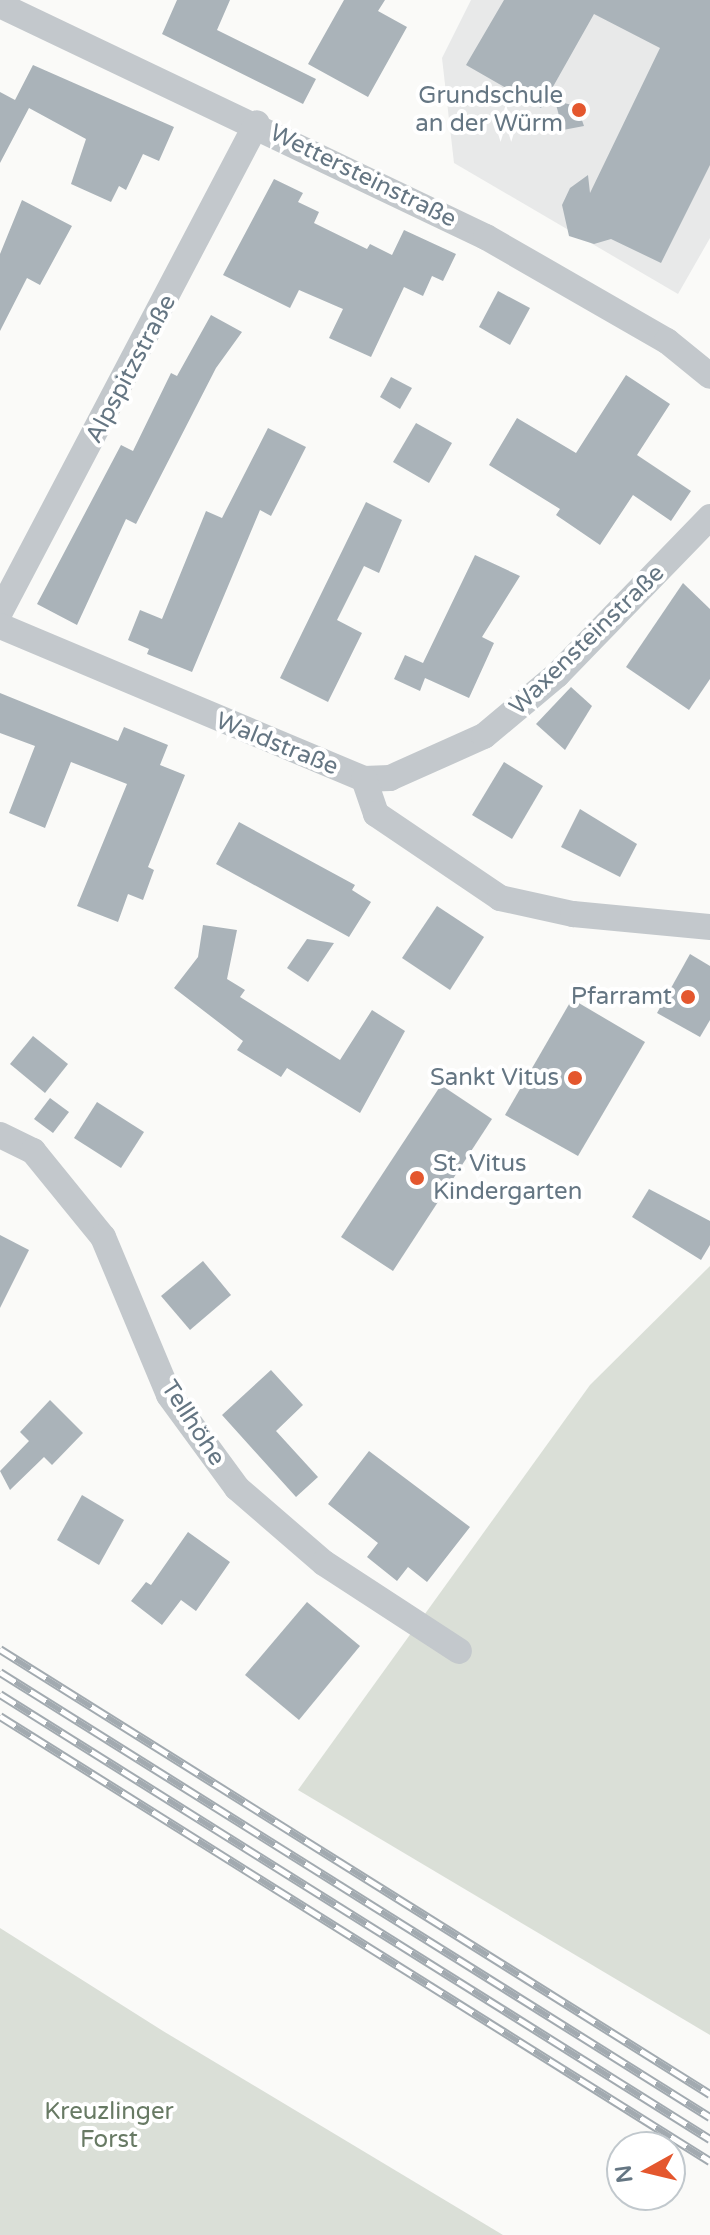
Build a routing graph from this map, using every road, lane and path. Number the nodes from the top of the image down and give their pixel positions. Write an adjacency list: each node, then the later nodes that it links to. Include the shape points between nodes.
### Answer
1 (0, 5): 2 (street, Wettersteinstraße)
2 (257, 123): 3 (street, Wettersteinstraße, via 486,237 667,341); 5 (street, Alpspitzstraße)
3 (710, 376)
4 (710, 517): 7 (street, Waxensteinstraße, via 557,675 484,736 415,771)
5 (0, 612)
6 (0, 626): 7 (street, Waldstraße)
7 (364, 779): 8 (street, Waldstraße, via 376,814 500,898 573,914)
8 (710, 927)
9 (0, 1135): 10 (street, Tellhöhe, via 33,1151 103,1237 169,1395 237,1488 324,1563)
10 (459, 1651)

